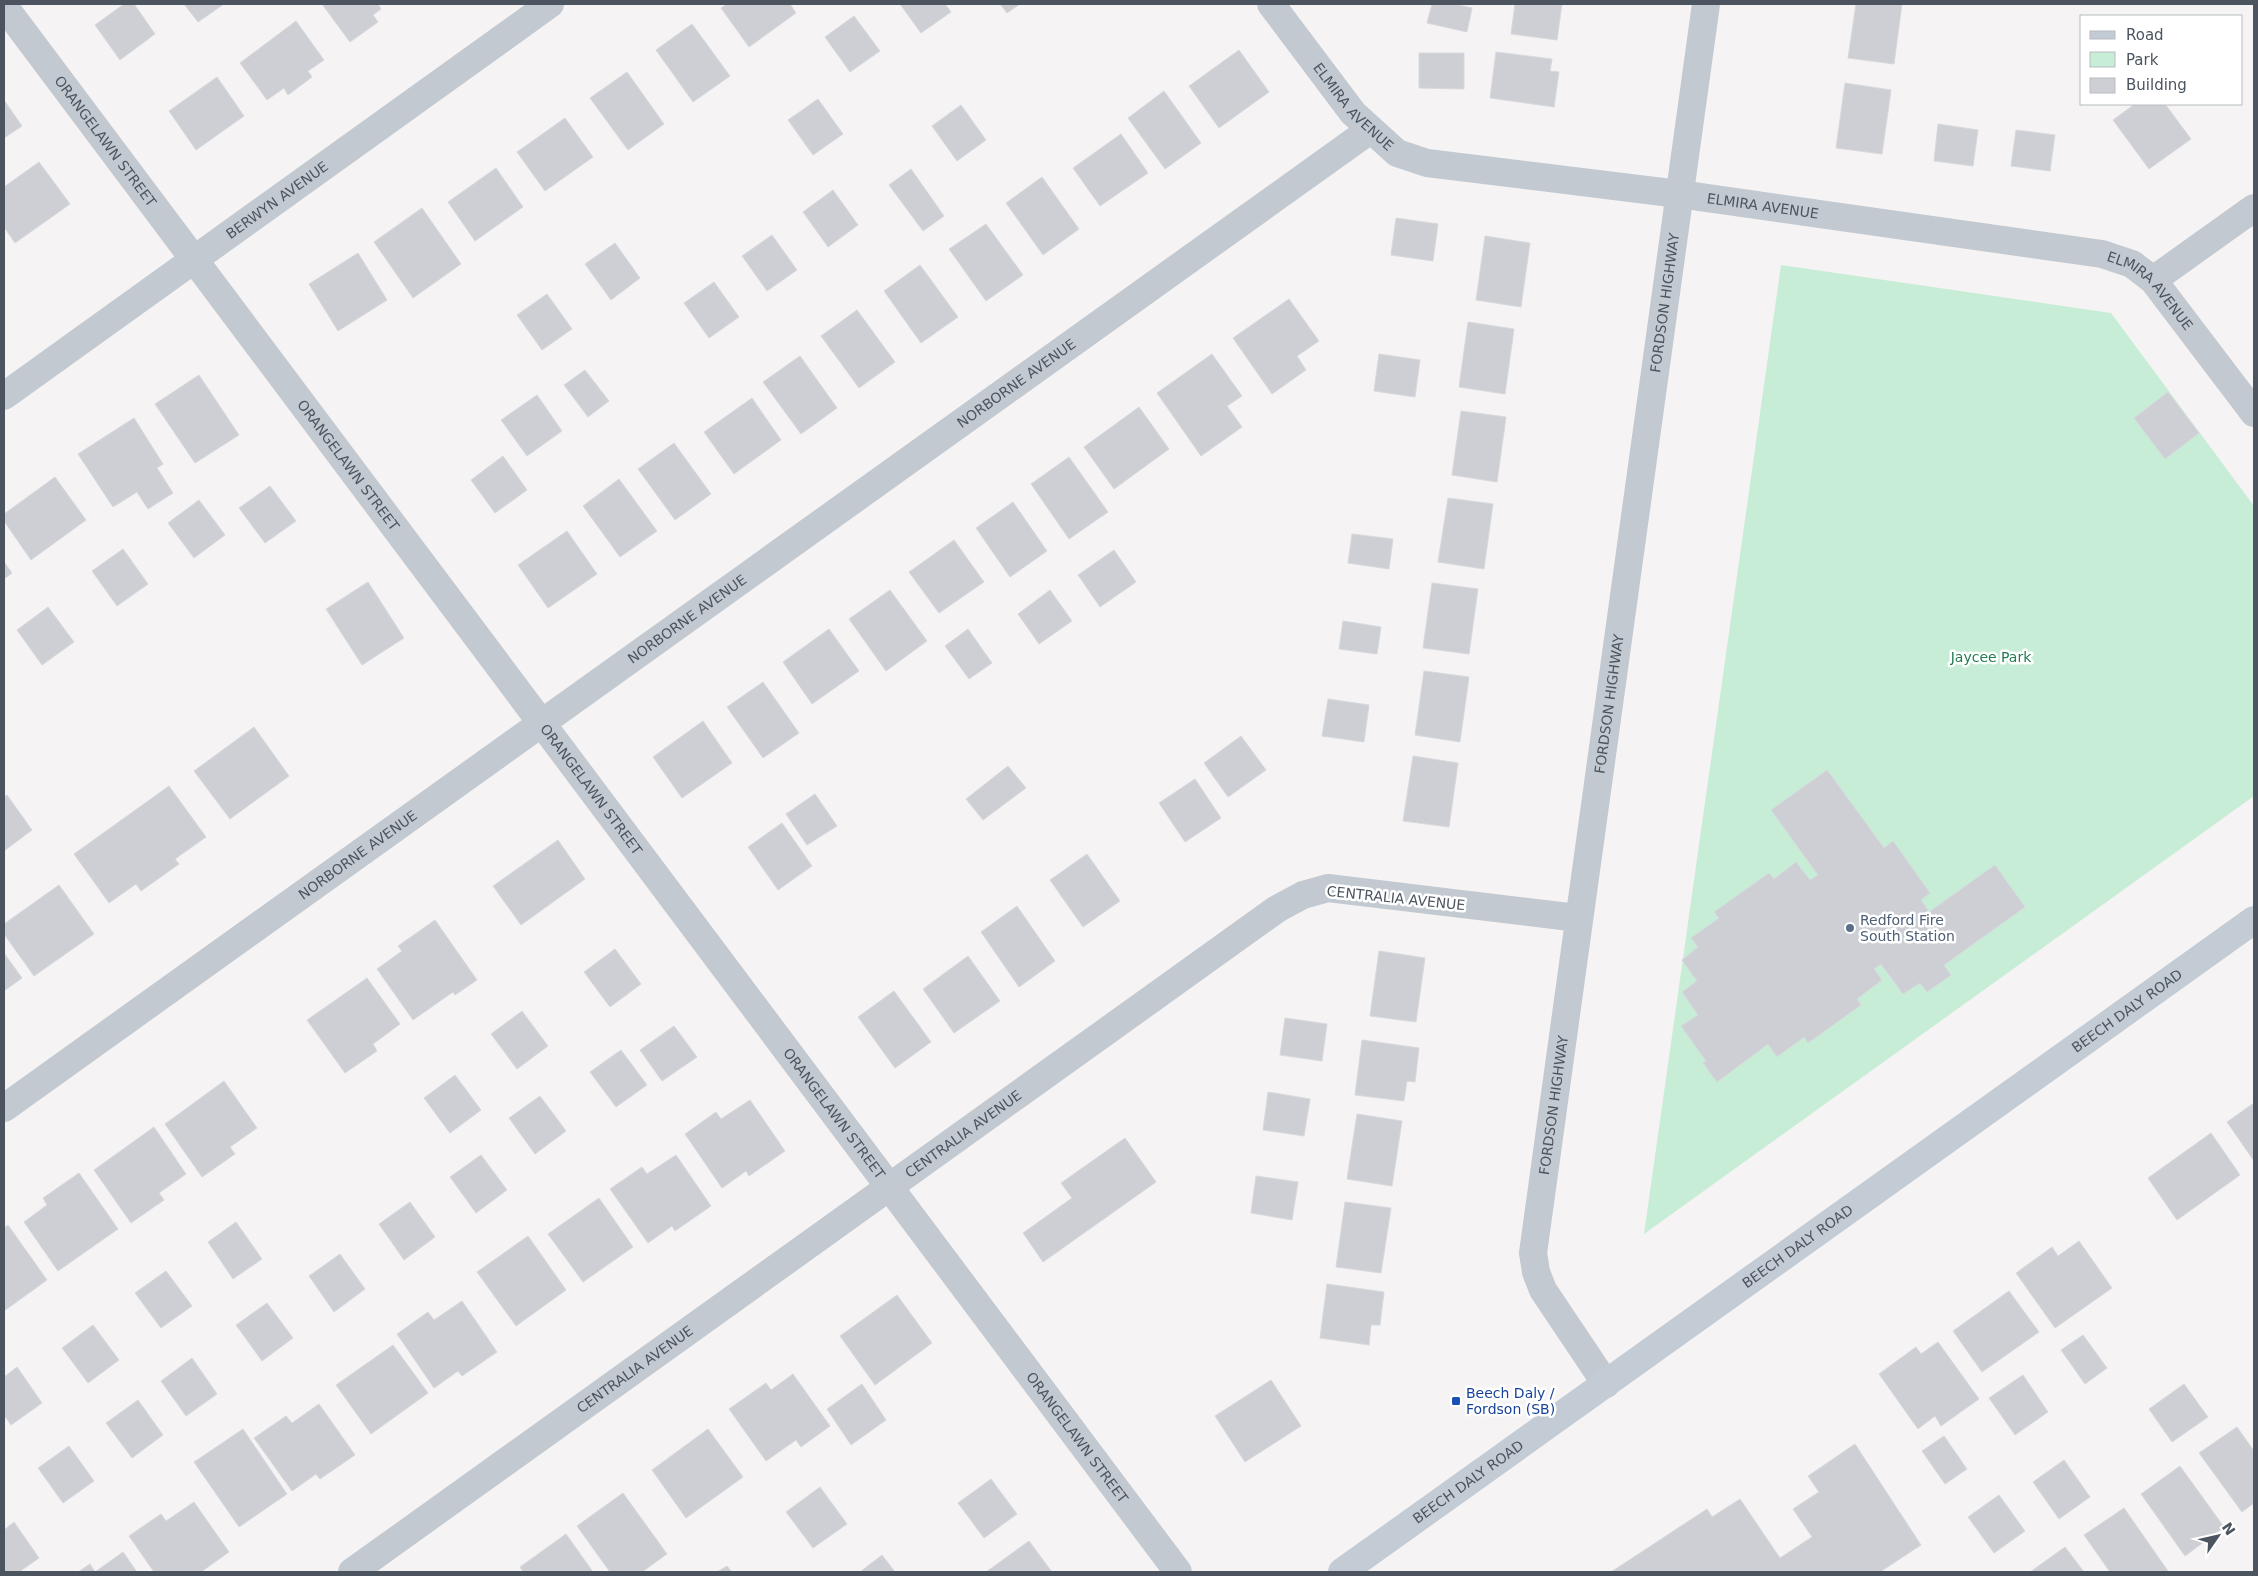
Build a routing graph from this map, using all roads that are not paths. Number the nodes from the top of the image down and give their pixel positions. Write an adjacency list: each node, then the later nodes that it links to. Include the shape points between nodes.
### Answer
1 (550, 4): 8 (street, BERWYN AVENUE)
2 (1272, 4): 5 (street, ELMIRA AVENUE, via 1353,113)
3 (1706, 4): 6 (street, FORDSON HIGHWAY)
4 (4, 6): 8 (street, ORANGELAWN STREET)
5 (1370, 130): 6 (street, ELMIRA AVENUE, via 1396,153 1427,163); 12 (street, NORBORNE AVENUE)
6 (1679, 194): 9 (street, ELMIRA AVENUE, via 2102,254 2132,264); 13 (street, FORDSON HIGHWAY)
7 (2254, 208): 9 (street)
8 (195, 259): 10 (street, BERWYN AVENUE); 12 (street, ORANGELAWN STREET)
9 (2153, 280): 11 (street, ELMIRA AVENUE)
10 (4, 396)
11 (2254, 413)
12 (543, 723): 15 (street, NORBORNE AVENUE); 16 (street, ORANGELAWN STREET)
13 (1578, 918): 16 (street, CENTRALIA AVENUE, via 1328,888 1303,895 1277,909); 17 (street, FORDSON HIGHWAY, via 1533,1253 1543,1290)
14 (2254, 920): 17 (main road, BEECH DALY ROAD)
15 (4, 1108)
16 (889, 1189): 18 (street, CENTRALIA AVENUE); 19 (street, ORANGELAWN STREET)
17 (1606, 1384): 20 (main road, BEECH DALY ROAD)
18 (352, 1572)
19 (1178, 1572)
20 (1342, 1572)

